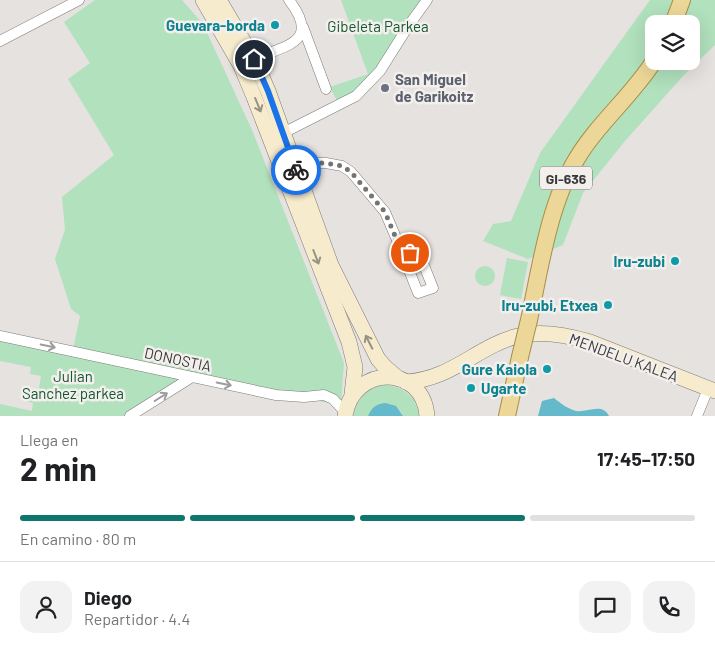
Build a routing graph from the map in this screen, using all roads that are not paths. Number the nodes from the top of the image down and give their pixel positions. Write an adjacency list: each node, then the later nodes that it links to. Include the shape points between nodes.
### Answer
1 (79, 0): 9 (street)
2 (203, 0): 21 (main road, one-way to 21, via 241,66 349,342 355,367)
3 (219, 0): 10 (main road)
4 (427, 0): 13 (street, via 380,71 356,96)
5 (682, 0): 7 (main road)
6 (290, 1): 8 (street)
7 (676, 15)
8 (302, 26): 10 (street, via 302,34 297,40); 12 (street)
9 (0, 42)
10 (254, 59): 13 (main road)
11 (647, 70): 25 (main road, GI-636, bridge, via 581,152 563,184 551,223)
12 (326, 89)
13 (283, 133): 14 (main road)
14 (296, 170): 15 (street, via 326,163 342,166 351,172 385,212); 19 (main road, one-way to 14, via 378,359 339,282)
15 (400, 248)
16 (0, 336): 18 (street, DONOSTIA, one-way to 18)
17 (450, 370): 19 (main road, MENDELU KALEA, via 429,379); 20 (main road, MENDELU KALEA, via 512,338 552,334 590,342); 22 (main road, MENDELU KALEA, via 435,386)
18 (192, 377): 23 (street, DONOSTIA, one-way to 23, via 276,395 324,395); 24 (street, one-way to 18)
19 (403, 381): 21 (main road, MENDELU KALEA, via 384,377 369,380); 22 (main road, via 419,393)
20 (712, 390): 26 (street)
21 (352, 394): 23 (main road)
22 (426, 410)
23 (345, 414)
24 (130, 416)
25 (507, 416)
26 (698, 416)

